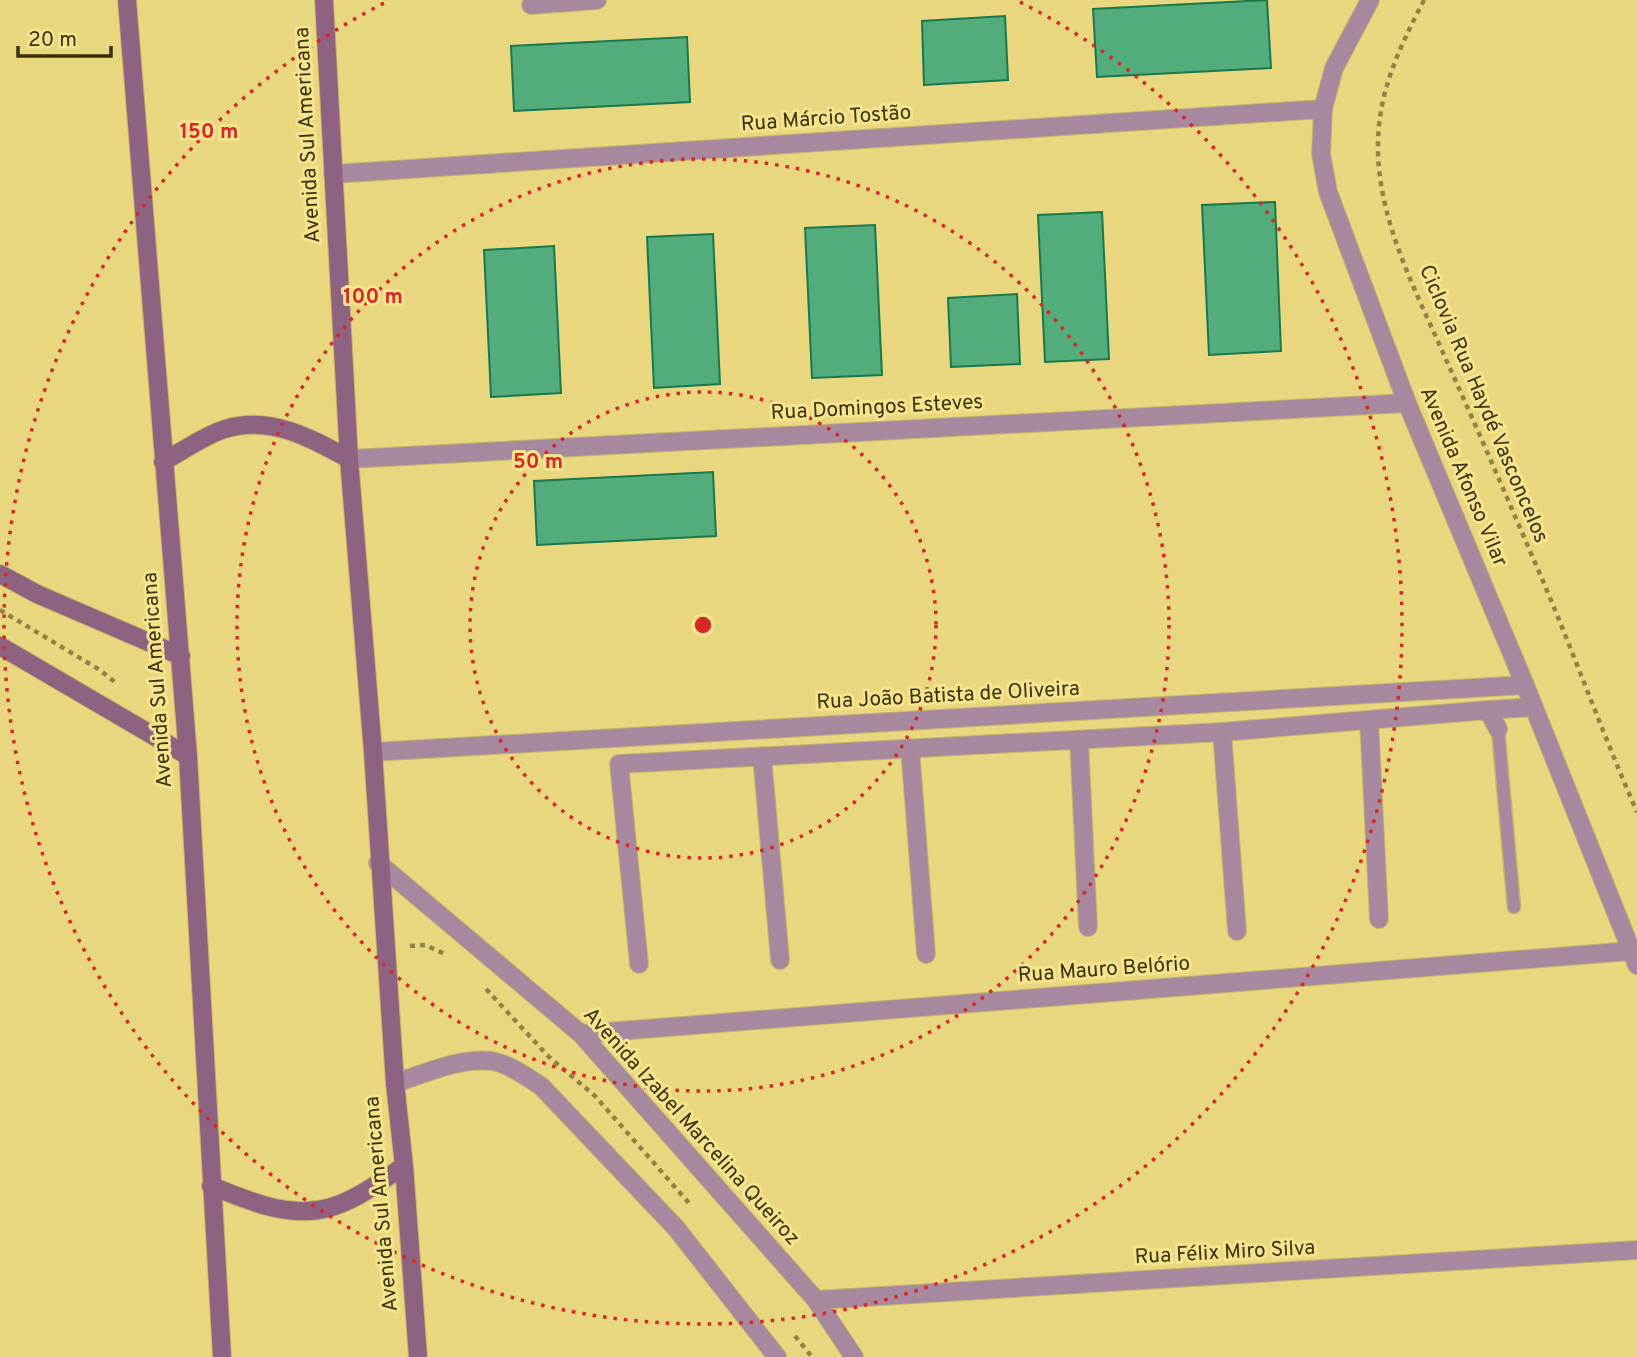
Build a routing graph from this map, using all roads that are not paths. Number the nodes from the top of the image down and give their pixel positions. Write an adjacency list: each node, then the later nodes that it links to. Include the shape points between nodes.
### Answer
1 (127, 0): 10 (street, Avenida Sul Americana)
2 (324, 0): 7 (street, Avenida Sul Americana)
3 (597, 0): 5 (street)
4 (1370, 0): 6 (street, Avenida Afonso Vilar, via 1334,68)
5 (531, 5)
6 (1322, 109): 7 (street, Rua Márcio Tostão); 8 (street, Avenida Afonso Vilar, via 1321,154 1328,192)
7 (333, 174): 9 (street, Avenida Sul Americana)
8 (1407, 403): 9 (street, Rua Domingos Esteves); 14 (street, Avenida Afonso Vilar)
9 (349, 459): 10 (street, via 304,434 252,425 224,429); 22 (street, Avenida Sul Americana)
10 (163, 462): 13 (street, Avenida Sul Americana)
11 (0, 575): 13 (street)
12 (0, 646): 23 (street)
13 (181, 656): 23 (street, Avenida Sul Americana)
14 (1525, 685): 15 (street, Avenida Afonso Vilar); 22 (street, Rua João Batista de Oliveira)
15 (1534, 707): 16 (street); 31 (street, Avenida Afonso Vilar)
16 (1489, 710): 17 (street); 18 (street)
17 (1369, 720): 19 (street); 27 (street)
18 (1497, 729): 26 (lane)
19 (1222, 732): 20 (street); 29 (street)
20 (1079, 740): 21 (street); 28 (street)
21 (910, 748): 24 (street); 30 (street)
22 (373, 752): 25 (street, Avenida Sul Americana)
23 (188, 756): 37 (street, Avenida Sul Americana)
24 (762, 756): 32 (street); 33 (street, via 619,764)
25 (378, 863): 34 (street, Avenida Izabel Marcelina Queiroz); 35 (street, Avenida Sul Americana)
26 (1514, 906)
27 (1379, 919)
28 (1088, 927)
29 (1237, 931)
30 (926, 954)
31 (1634, 958): 34 (street, Rua Mauro Belório)
32 (780, 960)
33 (639, 964)
34 (581, 1034): 39 (street, Avenida Izabel Marcelina Queiroz)
35 (395, 1083): 36 (street, Avenida Sul Americana); 42 (street, via 463,1062 492,1061 541,1086 676,1228)
36 (404, 1166): 37 (street, via 328,1208 296,1211 265,1206); 41 (street, Avenida Sul Americana)
37 (211, 1186): 40 (street, Avenida Sul Americana)
38 (1637, 1250): 39 (street, Rua Félix Miro Silva)
39 (816, 1300): 43 (street, Avenida Izabel Marcelina Queiroz)
40 (222, 1357)
41 (418, 1357)
42 (777, 1357)
43 (854, 1357)

